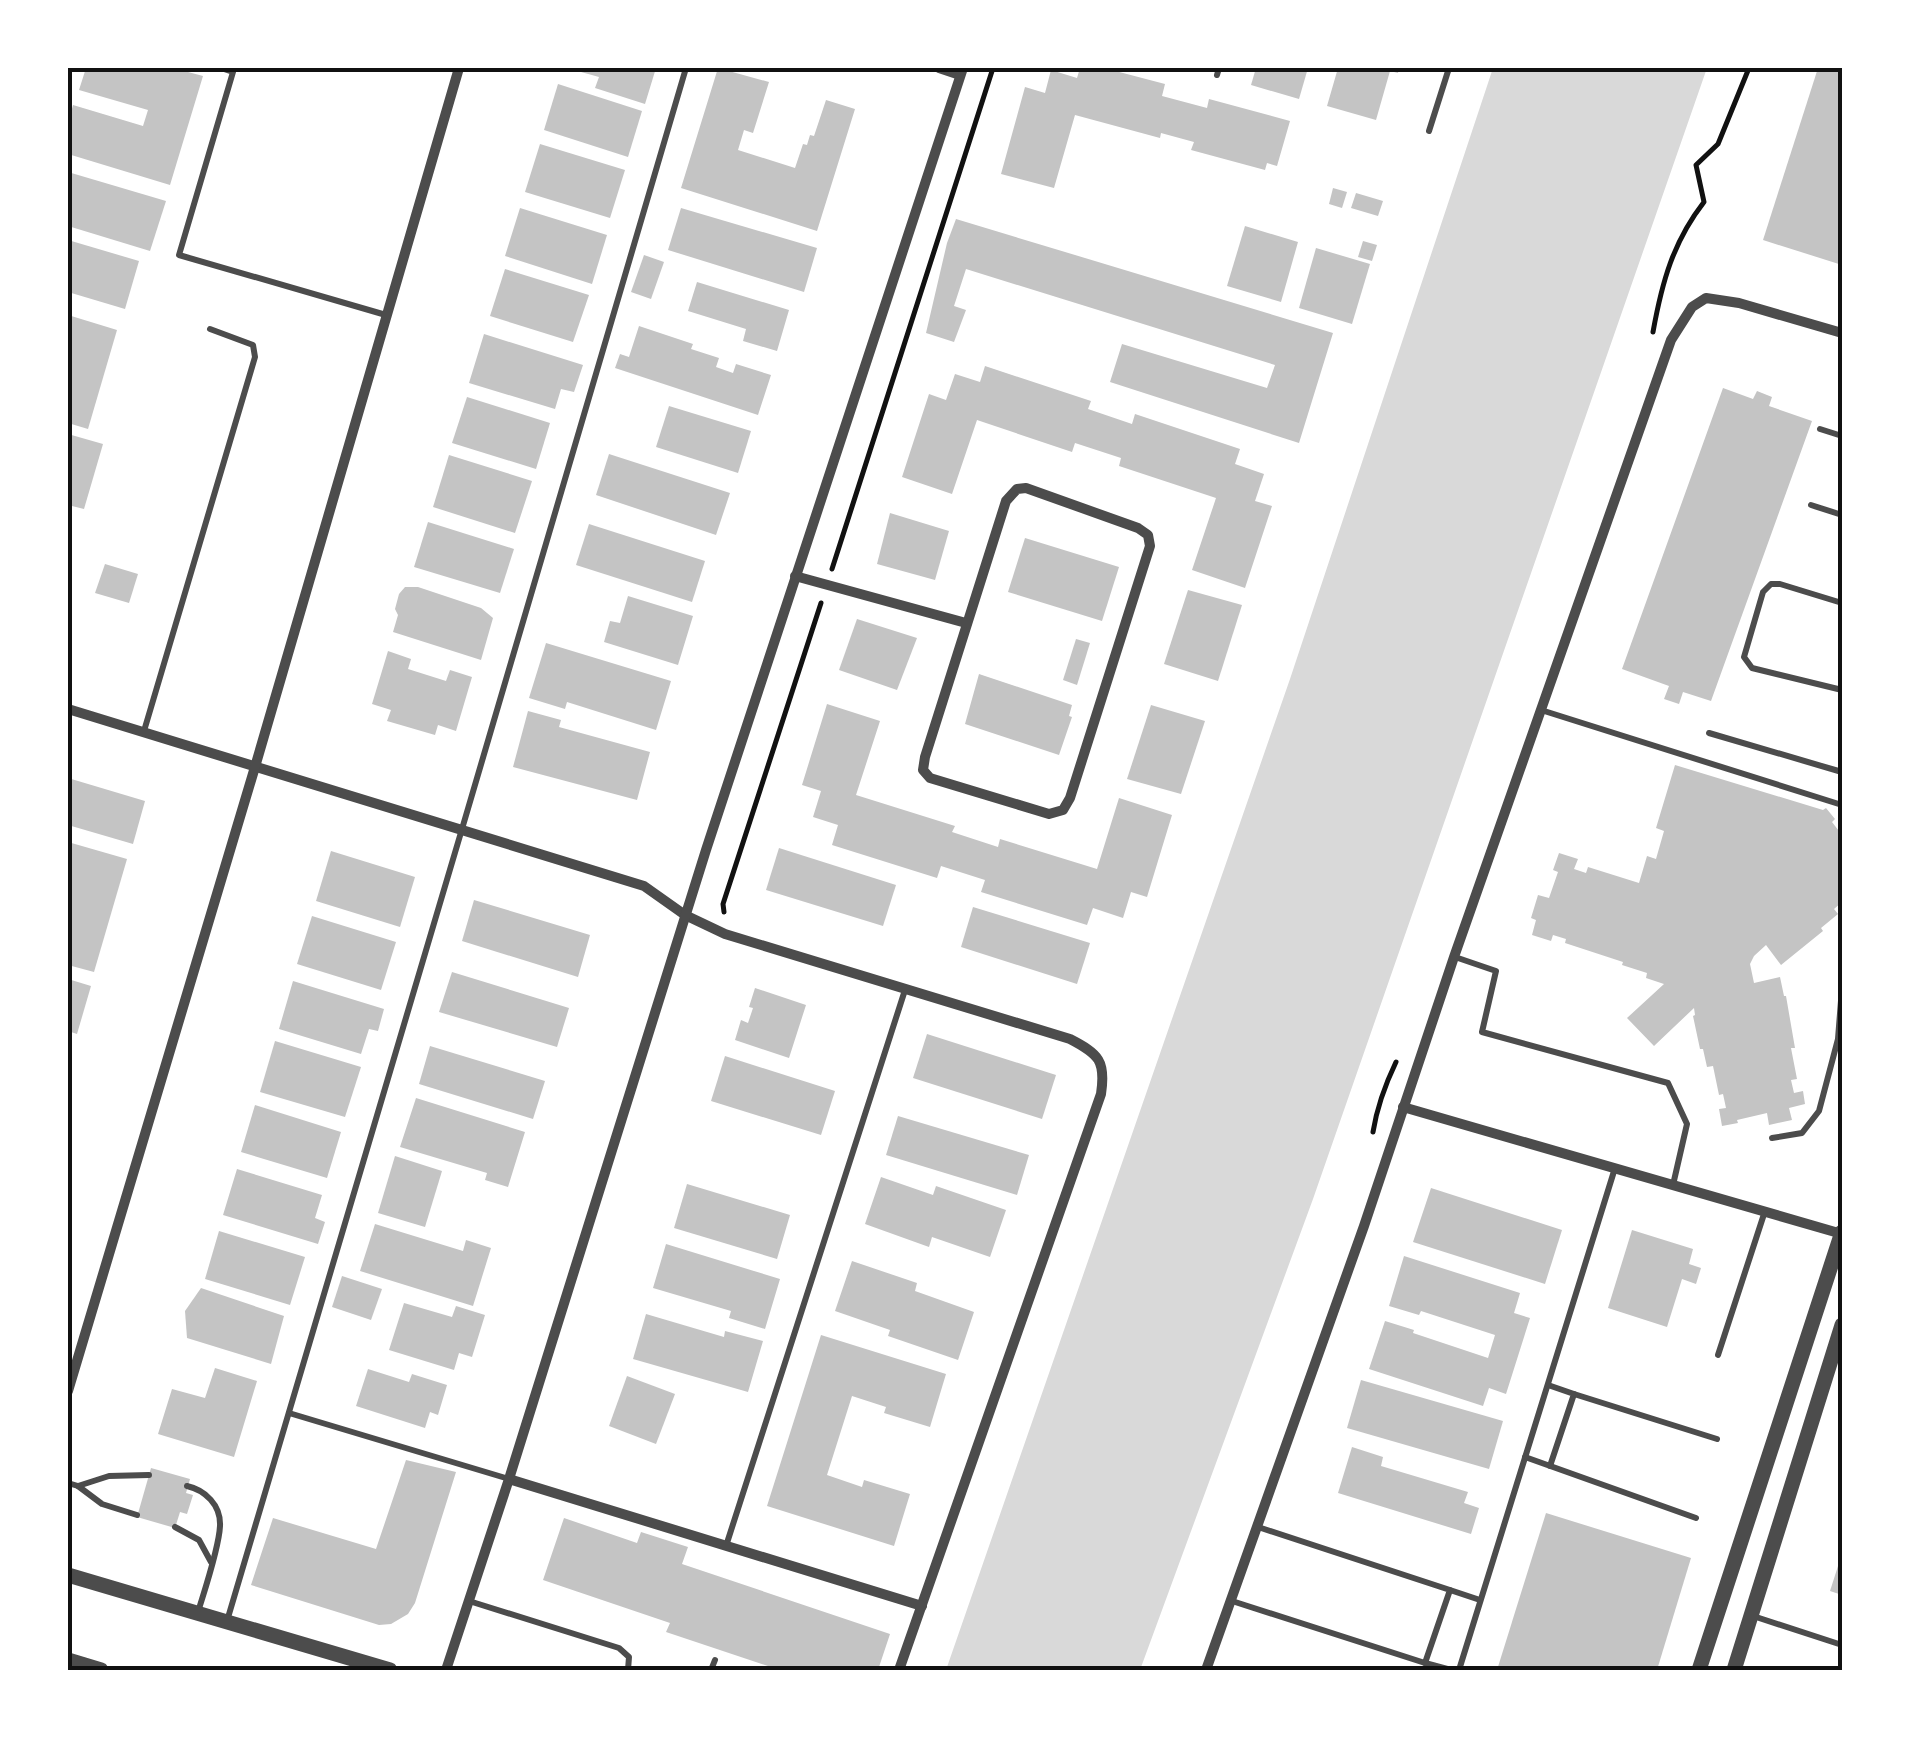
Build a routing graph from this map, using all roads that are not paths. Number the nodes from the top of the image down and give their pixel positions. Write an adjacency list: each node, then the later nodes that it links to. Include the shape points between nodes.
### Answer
1 (220, 68): 8 (lane, via 233,72 179,255)
2 (459, 68): 8 (street)
3 (686, 68): 26 (lane)
4 (939, 68): 6 (street)
5 (1449, 68): 7 (lane)
6 (961, 71): 15 (street)
7 (1429, 131)
8 (387, 316): 23 (street)
9 (210, 328): 21 (lane, via 254,345 255,357)
10 (1842, 333): 20 (street, via 1739,303 1706,298 1692,307 1671,340)
11 (1820, 429): 12 (lane)
12 (1842, 436)
13 (1811, 505): 14 (lane)
14 (1842, 515)
15 (795, 576): 17 (street); 27 (street)
16 (1842, 602): 18 (lane, via 1771,584 1744,658 1752,668)
17 (966, 623): 17 (street, via 1006,501 1017,489 1148,535 1150,546 1063,810 1049,814 930,778 923,770)
18 (1842, 690)
19 (68, 709): 21 (street)
20 (1541, 710): 25 (lane); 28 (street)
21 (144, 732): 23 (street)
22 (1709, 733): 24 (lane)
23 (255, 767): 26 (street); 40 (street)
24 (1842, 772)
25 (1842, 805)
26 (462, 829): 27 (street, via 644,886); 42 (lane)
27 (685, 915): 29 (street, via 725,934); 47 (street)
28 (1454, 957): 31 (street); 34 (lane, via 1496,971 1482,1032 1668,1082 1687,1124)
29 (905, 988): 55 (lane); 62 (street, via 1070,1039 1099,1059 1104,1075)
30 (1842, 988): 32 (lane, via 1838,1039 1819,1111 1802,1133)
31 (1403, 1107): 33 (street); 53 (street)
32 (1772, 1138)
33 (1616, 1168): 34 (street); 39 (lane)
34 (1673, 1185): 35 (street)
35 (1765, 1212): 36 (street); 38 (lane)
36 (1842, 1233): 79 (street)
37 (1842, 1325): 64 (street)
38 (1718, 1355)
39 (1548, 1385): 41 (lane); 44 (lane)
40 (68, 1391)
41 (1574, 1394): 43 (lane); 45 (lane)
42 (288, 1413): 47 (lane); 65 (lane)
43 (1718, 1439)
44 (1526, 1458): 45 (lane); 60 (lane)
45 (1550, 1466): 52 (lane)
46 (148, 1475): 49 (lane)
47 (509, 1478): 55 (street); 61 (street)
48 (68, 1484): 49 (lane)
49 (78, 1486): 51 (lane, via 102,1504)
50 (187, 1486): 56 (lane, via 216,1506 221,1524)
51 (137, 1515)
52 (1696, 1518)
53 (1257, 1526): 58 (lane); 59 (street)
54 (176, 1527): 56 (lane, via 199,1540)
55 (726, 1546): 62 (street)
56 (212, 1563): 63 (lane)
57 (68, 1575): 63 (street)
58 (1450, 1590): 60 (lane); 69 (lane)
59 (1230, 1600): 69 (lane); 76 (street)
60 (1480, 1600): 78 (lane)
61 (469, 1601): 72 (street); 73 (lane, via 619,1648)
62 (922, 1606): 75 (street)
63 (198, 1614): 65 (street)
64 (1752, 1615): 66 (lane); 80 (street)
65 (226, 1622): 71 (street)
66 (1842, 1644)
67 (68, 1660): 70 (street)
68 (714, 1660): 74 (lane)
69 (1425, 1663): 77 (lane)
70 (100, 1670)
71 (390, 1670)
72 (446, 1670)
73 (628, 1670)
74 (711, 1670)
75 (899, 1670)
76 (1206, 1670)
77 (1451, 1670)
78 (1458, 1670)
79 (1699, 1670)
80 (1734, 1670)

